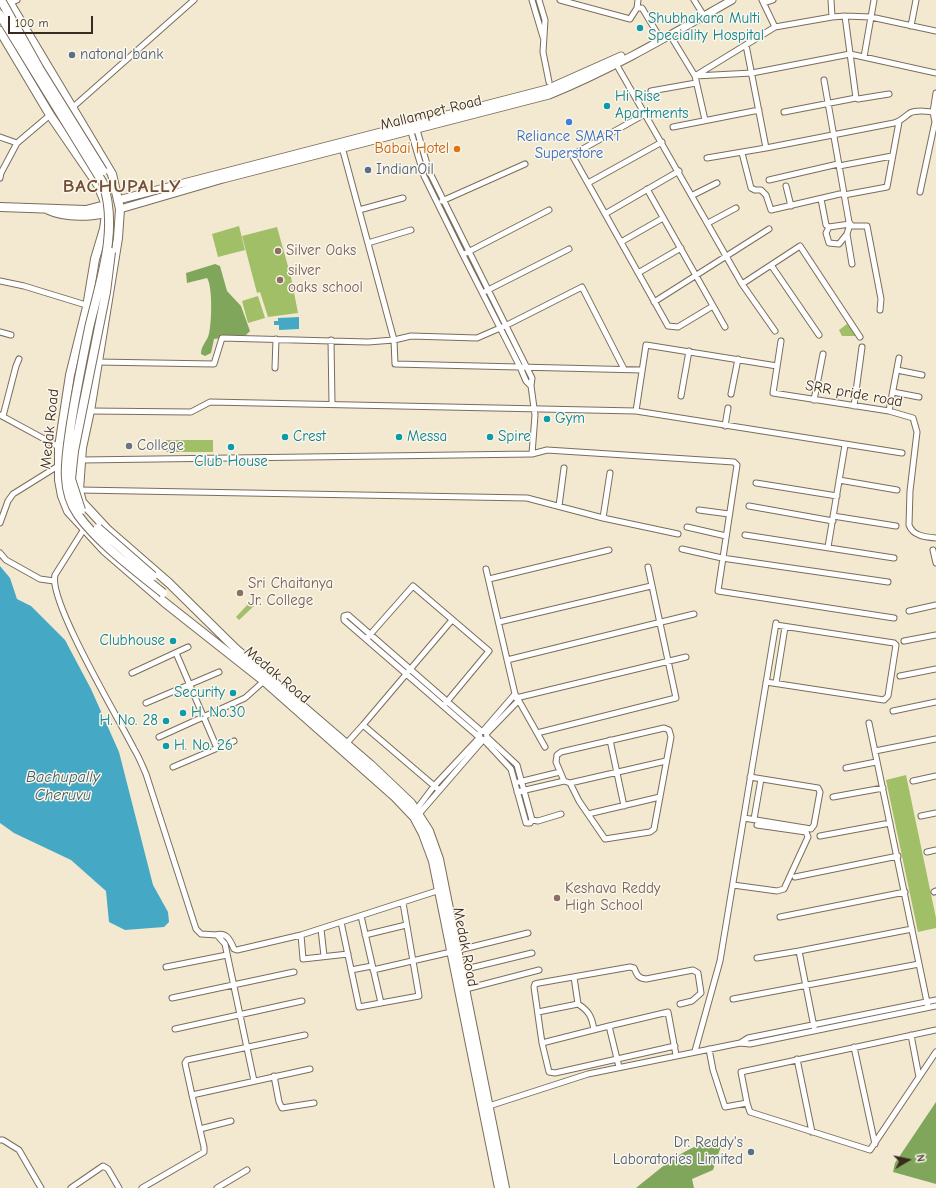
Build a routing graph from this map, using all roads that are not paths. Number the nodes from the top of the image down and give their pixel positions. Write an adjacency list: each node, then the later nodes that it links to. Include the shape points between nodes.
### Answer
1 (1, 0): 196 (main road, bridge, via 39,68 99,164 113,195 115,217 106,292 74,451 72,479 81,510 90,521 153,576)
2 (193, 0): 44 (street)
3 (532, 0): 28 (street)
4 (540, 0): 28 (street, via 545,20)
5 (560, 0): 16 (street, via 630,19)
6 (638, 0): 16 (street)
7 (694, 0): 17 (street)
8 (723, 0): 17 (main road, Mallampet Road)
9 (732, 0): 17 (main road, Mallampet Road)
10 (773, 0): 15 (street)
11 (831, 0): 20 (street)
12 (874, 0): 21 (street)
13 (916, 0): 22 (street)
14 (12, 1): 44 (main road, Medak Road)
15 (763, 1): 23 (street)
16 (637, 8): 27 (street, via 644,9)
17 (702, 14): 26 (main road, Mallampet Road); 27 (main road, Mallampet Road)
18 (0, 16): 199 (main road, bridge, via 103,183 110,208 107,247 66,457 66,481 70,498 78,514 93,531 118,556 163,592)
19 (845, 16): 20 (street); 21 (street); 30 (street)
20 (832, 17): 23 (street)
21 (871, 17): 22 (street); 31 (street)
22 (911, 26): 25 (street)
23 (775, 27): 29 (street)
24 (0, 31): 49 (main road)
25 (936, 31)
26 (670, 35): 32 (main road, Mallampet Road); 35 (street)
27 (659, 36): 32 (main road, Mallampet Road)
28 (543, 37): 37 (street)
29 (746, 45): 33 (street); 35 (street)
30 (850, 54): 31 (street); 33 (street); 42 (street)
31 (864, 57): 34 (street)
32 (615, 62): 48 (street); 54 (main road, Mallampet Road, via 589,79 548,95); 79 (main road, Mallampet Road, via 548,89)
33 (752, 73): 35 (street); 45 (street)
34 (936, 73)
35 (695, 76): 38 (street)
36 (824, 80): 43 (street)
37 (549, 82)
38 (696, 83): 39 (street); 50 (street)
39 (651, 91)
40 (936, 93): 47 (street)
41 (889, 94): 42 (street)
42 (856, 98): 43 (street)
43 (828, 104): 46 (street); 55 (street)
44 (72, 108): 52 (main road, Medak Road)
45 (759, 110): 50 (street); 61 (street)
46 (784, 112)
47 (934, 112): 51 (street, via 914,112); 74 (street, via 935,122)
48 (645, 114): 58 (street); 70 (street, via 572,155)
49 (50, 115): 57 (main road); 59 (street)
50 (705, 120): 53 (street)
51 (899, 122): 55 (street); 63 (street)
52 (82, 125): 57 (main road); 79 (main road, Medak Road, via 112,174)
53 (673, 126)
54 (414, 131): 60 (main road, Mallampet Road); 80 (street, via 429,171); 81 (street, via 424,176)
55 (833, 134): 61 (street); 66 (street)
56 (0, 137): 59 (street)
57 (65, 137): 85 (main road, via 98,184)
58 (662, 142): 67 (street); 70 (street)
59 (17, 143): 68 (street)
60 (342, 147): 86 (main road, Mallampet Road); 87 (street)
61 (766, 148): 62 (street)
62 (742, 152): 64 (street); 82 (street, via 751,188 765,193 771,210)
63 (892, 156): 66 (street); 75 (street, via 887,187)
64 (707, 158)
65 (525, 164): 80 (street)
66 (839, 165): 69 (street); 75 (street)
67 (679, 171): 73 (street); 76 (street)
68 (0, 174)
69 (769, 180)
70 (588, 183): 89 (street)
71 (716, 183): 76 (street)
72 (786, 186): 82 (street)
73 (647, 189): 89 (street); 90 (street)
74 (920, 192)
75 (844, 194): 78 (street); 92 (street)
76 (693, 195): 91 (street)
77 (403, 198): 87 (street)
78 (821, 199): 82 (street); 93 (street, via 825,223)
79 (118, 200): 86 (main road, Medak Road)
80 (444, 200): 81 (street); 101 (street)
81 (438, 203): 102 (street)
82 (791, 206)
83 (0, 208): 85 (main road, via 46,209 57,214 87,217)
84 (736, 208): 91 (street)
85 (105, 209): 113 (main road, Medak Road, via 104,229)
86 (120, 209): 134 (main road, Medak Road, via 116,262)
87 (359, 210): 98 (street)
88 (549, 210): 101 (street)
89 (605, 214): 97 (street)
90 (663, 218): 97 (street); 99 (street)
91 (708, 223): 103 (street)
92 (850, 224): 93 (street); 96 (street); 115 (street, via 867,226 881,299)
93 (829, 227): 96 (street, via 826,233 829,243 839,244)
94 (769, 229): 103 (street)
95 (411, 230): 98 (street)
96 (847, 234): 104 (street)
97 (621, 242): 106 (street)
98 (368, 243): 126 (street)
99 (681, 248): 106 (street); 107 (street)
100 (569, 249): 110 (street)
101 (469, 252): 102 (street); 110 (street)
102 (462, 255): 111 (street)
103 (726, 256): 107 (street); 109 (street)
104 (852, 264)
105 (771, 265): 109 (street); 122 (street); 123 (street, via 800,246)
106 (638, 273): 112 (street)
107 (696, 275): 112 (street); 114 (street)
108 (0, 281): 113 (street)
109 (742, 284): 119 (street)
110 (488, 290): 111 (street); 116 (street)
111 (482, 294): 118 (street)
112 (654, 302): 114 (street, via 668,326 672,328)
113 (86, 305): 157 (main road, Medak Road, via 70,375)
114 (714, 306): 117 (street)
115 (880, 310)
116 (507, 325): 118 (street); 136 (street); 138 (street, via 582,287)
117 (725, 327)
118 (500, 328): 126 (street, via 477,338 411,336); 136 (street)
119 (775, 331)
120 (0, 332): 121 (street)
121 (11, 335)
122 (819, 335)
123 (860, 337)
124 (276, 339): 125 (street); 134 (street, via 222,338 214,364); 137 (street)
125 (331, 340): 126 (street); 147 (street)
126 (394, 340): 136 (street, via 396,364)
127 (781, 341): 135 (street, SRR pride road)
128 (862, 347): 148 (street)
129 (688, 351): 133 (street); 139 (street, via 646,345); 144 (street)
130 (823, 354): 146 (street)
131 (899, 358): 140 (street)
132 (20, 359): 154 (street)
133 (738, 359): 135 (street); 143 (street)
134 (97, 362): 150 (main road, Medak Road)
135 (777, 366): 146 (street, SRR pride road, via 773,393)
136 (523, 367): 138 (street); 151 (street, via 532,378)
137 (275, 368)
138 (624, 369): 139 (street)
139 (642, 370): 152 (street)
140 (896, 370): 141 (street); 142 (street)
141 (922, 375)
142 (893, 392): 145 (street); 153 (street)
143 (731, 394)
144 (681, 396)
145 (919, 397)
146 (814, 400): 148 (street, SRR pride road)
147 (332, 404): 150 (street, via 210,402 190,412); 151 (street)
148 (854, 406): 153 (street, SRR pride road)
149 (728, 408): 155 (street)
150 (90, 410): 160 (main road, Medak Road)
151 (535, 410): 152 (street); 159 (street)
152 (636, 411): 155 (street)
153 (889, 411): 182 (street, SRR pride road, via 912,418 917,432 909,525 917,534)
154 (1, 415): 157 (street)
155 (725, 426): 156 (street)
156 (845, 444): 158 (street); 164 (street)
157 (59, 447): 161 (main road, Medak Road)
158 (902, 453)
159 (532, 454): 160 (street); 172 (street, via 547,450 734,462 737,465)
160 (82, 460): 166 (main road, Medak Road)
161 (58, 466): 175 (street, via 13,494); 178 (main road, Medak Road, via 59,480 68,511)
162 (564, 468): 169 (street)
163 (610, 473): 173 (street)
164 (839, 480): 167 (street); 168 (street)
165 (756, 483): 168 (street)
166 (79, 490): 169 (street, via 528,498); 196 (main road, Medak Road, via 82,502 95,517)
167 (897, 490)
168 (837, 496): 174 (street)
169 (559, 506): 173 (street)
170 (749, 506): 174 (street)
171 (699, 510): 172 (street)
172 (729, 514): 181 (street)
173 (603, 518): 179 (street)
174 (833, 519): 176 (street); 183 (street)
175 (0, 523)
176 (896, 526)
177 (687, 527): 181 (street)
178 (84, 529): 194 (street, via 55,575); 199 (main road, Medak Road, via 105,551)
179 (678, 534)
180 (745, 535): 183 (street)
181 (726, 536): 188 (street)
182 (936, 538)
183 (828, 547): 189 (street)
184 (682, 549): 188 (street)
185 (609, 550): 193 (street)
186 (933, 550): 190 (street)
187 (0, 553): 194 (street, via 6,560 40,579)
188 (722, 558): 195 (street); 202 (street, via 718,591)
189 (894, 558)
190 (936, 563)
191 (648, 567): 197 (street)
192 (486, 569): 193 (street)
193 (489, 579): 204 (street)
194 (54, 581): 293 (street, via 58,598 84,658 135,749 146,774 196,929 201,934)
195 (888, 582)
196 (169, 583): 241 (main road, Medak Road, via 236,649)
197 (651, 586): 204 (street); 205 (street)
198 (936, 605): 200 (street)
199 (172, 609): 222 (main road, Medak Road)
200 (909, 610)
201 (694, 614): 205 (street)
202 (894, 618)
203 (452, 620): 207 (street, via 413,586); 217 (street); 227 (street, via 489,651)
204 (499, 622): 214 (street)
205 (660, 623): 214 (street); 215 (street)
206 (785, 627): 223 (street, via 776,624); 224 (street); 224 (street, via 894,643 896,645 888,696 884,700)
207 (370, 635): 209 (street); 209 (street, via 348,615 344,616 344,620); 217 (street)
208 (936, 635): 210 (street)
209 (366, 640): 220 (street)
210 (904, 641)
211 (188, 647): 212 (street)
212 (176, 653): 219 (street); 225 (street)
213 (686, 657): 215 (street)
214 (507, 660): 226 (street)
215 (668, 661): 226 (street); 235 (street, via 675,699)
216 (936, 669): 221 (street)
217 (410, 670): 220 (street); 227 (street)
218 (219, 672): 225 (street)
219 (132, 673)
220 (406, 675): 230 (street); 234 (street)
221 (900, 676)
222 (264, 681): 232 (street, via 245,698); 283 (main road, Medak Road, via 367,770 406,808 429,846)
223 (766, 682): 224 (street); 252 (street)
224 (776, 683)
225 (189, 684): 229 (street); 232 (street)
226 (516, 698): 235 (street); 236 (street); 236 (street)
227 (447, 702): 230 (street); 236 (street)
228 (936, 702): 231 (street)
229 (146, 703)
230 (443, 707): 236 (street)
231 (893, 711)
232 (203, 716): 237 (street); 243 (street)
233 (869, 723): 244 (street)
234 (363, 725): 241 (street); 259 (street)
235 (537, 733): 242 (street)
236 (483, 736): 254 (street, via 517,764); 257 (street, via 511,769); 259 (street); 261 (street)
237 (159, 737)
238 (936, 739): 244 (street)
239 (610, 740): 245 (street, via 667,728 671,737); 249 (street, via 561,752 556,758); 250 (street)
240 (234, 741): 243 (street)
241 (346, 744): 267 (main road, Medak Road, via 400,792)
242 (545, 747)
243 (217, 748): 247 (street)
244 (875, 751): 246 (street)
245 (666, 761): 250 (street); 264 (street)
246 (876, 762): 248 (street); 260 (street)
247 (173, 767)
248 (846, 768)
249 (560, 772): 254 (street); 255 (street)
250 (617, 772): 258 (street); 266 (street)
251 (936, 776): 256 (street)
252 (750, 777): 253 (street); 272 (street)
253 (761, 779): 273 (street); 273 (street, via 818,788 820,792 813,828)
254 (522, 781): 257 (street); 262 (street)
255 (564, 781): 258 (street); 262 (street)
256 (913, 781)
257 (514, 783): 263 (street)
258 (570, 783): 270 (street)
259 (434, 786): 261 (street); 267 (street)
260 (883, 788): 265 (street); 275 (street)
261 (439, 790): 267 (street)
262 (524, 790): 263 (street); 274 (street)
263 (517, 792): 274 (street, via 526,823)
264 (660, 797): 266 (street); 270 (street, via 654,829 650,832 605,839)
265 (833, 797)
266 (624, 806): 270 (street)
267 (417, 812): 296 (main road, Medak Road, via 429,831 439,859)
268 (936, 813): 271 (street)
269 (561, 814): 274 (street, via 538,821)
270 (588, 814)
271 (921, 816)
272 (744, 818): 273 (street); 282 (street)
273 (754, 819)
274 (532, 820)
275 (890, 823): 277 (street); 280 (street)
276 (757, 825): 282 (street, via 806,832 808,837 784,889 777,891)
277 (820, 836)
278 (936, 850): 279 (street)
279 (926, 852)
280 (898, 856): 281 (street); 284 (street)
281 (795, 877)
282 (733, 884): 340 (street, via 715,984)
283 (440, 890): 285 (street); 296 (main road, Medak Road)
284 (905, 892): 287 (street); 291 (street)
285 (402, 903): 286 (street); 289 (street)
286 (361, 916): 288 (street); 295 (street)
287 (780, 917)
288 (341, 922): 290 (street); 299 (street)
289 (406, 925): 295 (street); 303 (street)
290 (321, 929): 294 (street); 301 (street)
291 (912, 929): 297 (street); 304 (street)
292 (528, 933): 296 (street)
293 (216, 935): 294 (street, via 226,935 237,950); 300 (street, via 225,944)
294 (301, 935): 301 (street, via 303,959)
295 (365, 935): 306 (street)
296 (455, 951): 303 (street); 308 (main road, Medak Road); 359 (main road, Medak Road)
297 (799, 951): 302 (street); 313 (street)
298 (532, 953): 308 (street)
299 (348, 954): 301 (street); 307 (street)
300 (227, 955): 305 (street); 312 (street)
301 (324, 956)
302 (756, 958)
303 (413, 961): 306 (street); 319 (street, via 419,996)
304 (920, 964): 313 (street); 322 (street)
305 (166, 967)
306 (373, 968): 307 (street); 319 (street)
307 (351, 970): 319 (street, via 358,1007)
308 (462, 970): 314 (main road, Medak Road)
309 (539, 970): 314 (street)
310 (294, 972): 312 (street)
311 (574, 976): 320 (street); 321 (street, via 630,967 634,968 640,979 646,979 693,970 698,973 701,993 692,1000); 324 (street, via 535,984)
312 (233, 985): 315 (street); 325 (street)
313 (806, 986): 316 (street); 326 (street)
314 (466, 989): 353 (main road, Medak Road)
315 (172, 998)
316 (733, 999)
317 (936, 1000): 322 (street)
318 (302, 1002): 325 (street)
319 (381, 1003)
320 (578, 1004): 324 (street); 329 (street, via 592,1017)
321 (680, 1004)
322 (928, 1004): 323 (street); 326 (street); 331 (street)
323 (936, 1006)
324 (538, 1012): 334 (street)
325 (240, 1016): 328 (street); 338 (street)
326 (814, 1024): 331 (street); 335 (street, via 748,1038)
327 (609, 1026): 329 (street); 336 (street, via 668,1012); 343 (street)
328 (175, 1029)
329 (594, 1030): 334 (street)
330 (936, 1030): 333 (street)
331 (815, 1032): 335 (street, via 750,1044)
332 (305, 1035): 338 (street)
333 (911, 1035): 337 (street); 348 (street)
334 (542, 1043): 343 (street, via 549,1072 555,1073)
335 (740, 1043): 339 (street)
336 (675, 1046): 342 (street); 343 (street)
337 (854, 1047): 344 (street); 358 (street)
338 (248, 1048): 349 (street); 350 (street, via 185,1062)
339 (709, 1049): 340 (street); 352 (street, via 725,1107)
340 (695, 1051): 342 (street)
341 (936, 1052): 348 (street)
342 (676, 1055): 345 (street)
343 (617, 1058): 345 (street)
344 (797, 1060): 352 (street, via 741,1072); 356 (street)
345 (619, 1067): 353 (street, via 588,1074)
346 (310, 1069): 347 (street)
347 (274, 1076): 349 (street); 351 (street, via 282,1108)
348 (919, 1078): 358 (street)
349 (254, 1081): 350 (street)
350 (192, 1095): 355 (street)
351 (314, 1103)
352 (747, 1103): 356 (street, via 750,1112)
353 (489, 1106): 359 (main road, Medak Road)
354 (231, 1122): 355 (street)
355 (200, 1129): 364 (street, via 204,1152)
356 (812, 1132): 358 (street, via 869,1150)
357 (0, 1140): 361 (street, via 19,1150)
358 (875, 1144)
359 (495, 1150): 366 (main road, Medak Road); 367 (main road, Medak Road)
360 (247, 1170): 365 (street)
361 (41, 1188)
362 (71, 1188): 363 (street, via 103,1166 108,1169)
363 (119, 1188)
364 (142, 1188)
365 (217, 1188)
366 (499, 1188)
367 (505, 1188)

